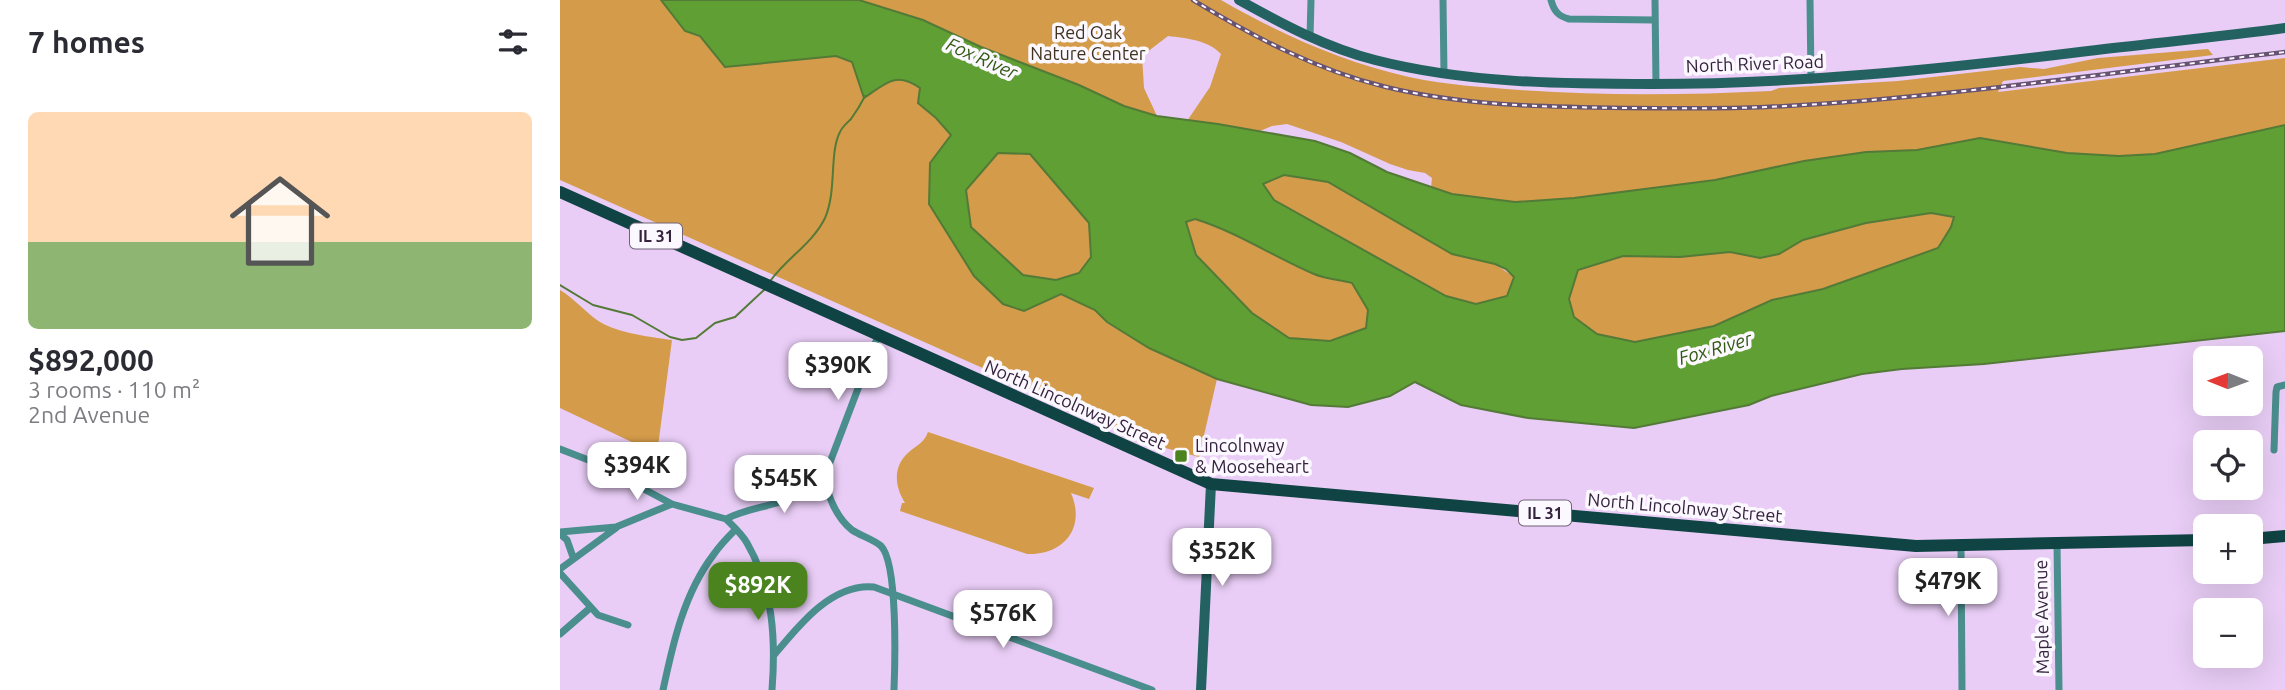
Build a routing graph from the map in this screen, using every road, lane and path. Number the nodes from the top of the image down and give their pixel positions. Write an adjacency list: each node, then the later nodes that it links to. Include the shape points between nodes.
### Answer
1 (1239, 0): 9 (main road, North River Road)
2 (1311, 0): 9 (street)
3 (1443, 0): 10 (street)
4 (1551, 0): 7 (street, via 1560,16 1569,19)
5 (1654, 0): 7 (street)
6 (1810, 0): 11 (street)
7 (1655, 20): 12 (street)
8 (2285, 28): 11 (main road, North River Road)
9 (1310, 37): 10 (main road, North River Road, via 1372,59)
10 (1444, 74): 12 (main road, North River Road, via 1523,82)
11 (1811, 80): 12 (main road, North River Road)
12 (1656, 84)
13 (560, 192): 14 (main road, North Lincolnway Street / IL 31)
14 (878, 335): 18 (street); 19 (main road, North Lincolnway Street / IL 31)
15 (2285, 384): 17 (street, via 2276,392)
16 (560, 449): 20 (street)
17 (2274, 450)
18 (824, 478): 21 (street, via 782,501); 32 (street, via 838,514 851,529 881,546 889,559)
19 (1211, 484): 29 (main road, North Lincolnway Street / IL 31, via 1879,544); 41 (main road)
20 (671, 504): 21 (street); 22 (street)
21 (726, 519): 23 (street)
22 (616, 527): 24 (street); 30 (street)
23 (736, 529): 36 (street, via 746,541 770,600); 37 (street, via 713,554 694,587 672,645)
24 (560, 533): 30 (street)
25 (2285, 536): 26 (main road)
26 (2263, 537)
27 (2193, 540): 28 (main road, North Lincolnway Street / IL 31)
28 (2057, 544): 29 (main road, North Lincolnway Street / IL 31); 43 (street, Maple Avenue)
29 (1961, 546): 42 (street)
30 (573, 557): 31 (street)
31 (560, 571): 33 (street)
32 (892, 596): 36 (street, via 860,586 828,600); 39 (street); 40 (street)
33 (590, 608): 34 (street); 35 (street)
34 (628, 625)
35 (560, 634)
36 (775, 654): 38 (street)
37 (663, 690)
38 (772, 690)
39 (894, 690)
40 (1152, 690)
41 (1201, 690)
42 (1962, 690)
43 (2059, 690)

